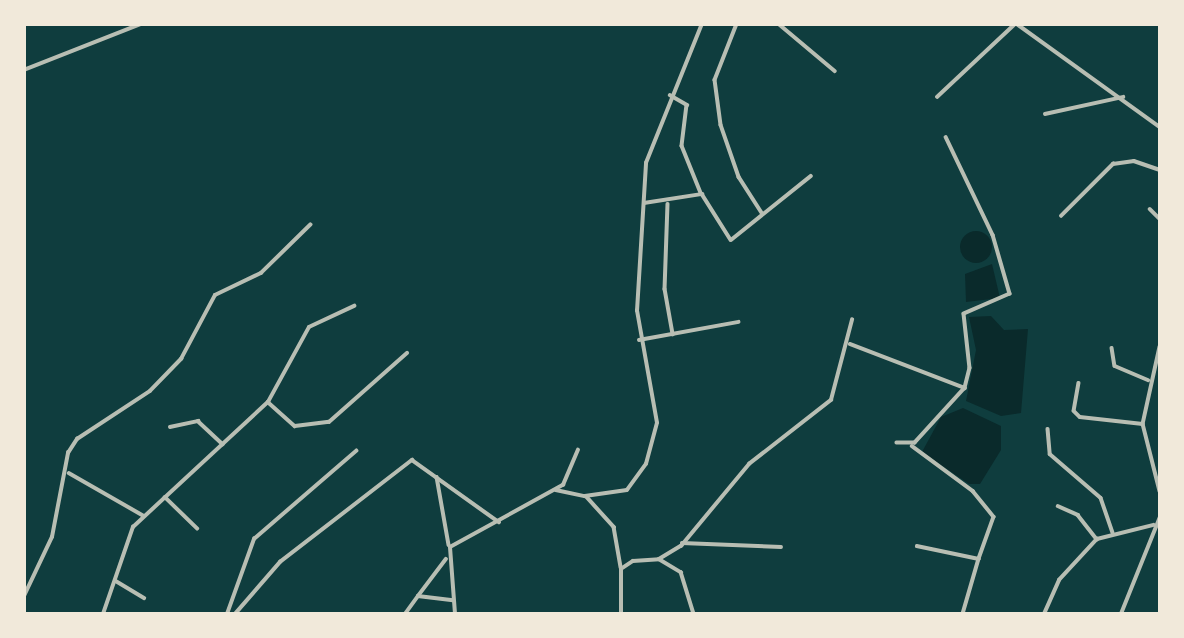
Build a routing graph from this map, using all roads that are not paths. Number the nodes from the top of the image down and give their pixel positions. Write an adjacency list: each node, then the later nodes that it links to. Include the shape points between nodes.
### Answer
1 (141, 24): 6 (street)
2 (702, 24): 8 (street)
3 (737, 24): 20 (street, via 715,80 724,142)
4 (779, 24): 7 (street)
5 (1016, 24): 9 (street); 10 (street)
6 (24, 71)
7 (835, 71)
8 (670, 95): 16 (street, via 687,105 682,146); 17 (street, via 646,163)
9 (937, 97)
10 (1123, 97): 11 (street); 12 (street)
11 (1045, 114)
12 (1160, 127)
13 (946, 137): 35 (street, via 993,235 1010,294 964,314 970,368)
14 (1160, 170): 21 (street, via 1118,162)
15 (811, 176): 20 (street)
16 (702, 194): 18 (street); 20 (street, via 728,240)
17 (644, 204): 18 (street); 28 (street, via 636,267)
18 (668, 204): 27 (street, via 665,289)
19 (1150, 209): 22 (street)
20 (762, 213)
21 (1061, 216)
22 (1160, 219)
23 (310, 225): 45 (street, via 261,273 215,295 176,365 126,410 77,439 68,453)
24 (354, 306): 36 (street, via 309,327)
25 (852, 320): 29 (street)
26 (738, 322): 27 (street)
27 (673, 334): 28 (street)
28 (639, 340): 49 (street, via 657,423 646,464 627,490)
29 (850, 344): 35 (street); 59 (street, via 831,400 749,464)
30 (1160, 347): 33 (street)
31 (1112, 348): 33 (street, via 1115,366)
32 (407, 353): 36 (street, via 329,422 295,426)
33 (1148, 380): 37 (street)
34 (1079, 383): 37 (street, via 1074,411 1080,417)
35 (965, 388): 42 (street, via 962,398)
36 (268, 402): 41 (street)
37 (1143, 424): 48 (street)
38 (170, 427): 41 (street, via 198,421)
39 (1048, 429): 57 (street, via 1050,454 1101,498)
40 (897, 443): 42 (street)
41 (223, 444): 50 (street)
42 (911, 445): 65 (street, via 973,491 995,517)
43 (578, 450): 47 (street, via 573,470)
44 (356, 451): 74 (street, via 254,539)
45 (69, 473): 52 (street); 68 (street, via 52,537)
46 (437, 475): 54 (street); 60 (street); 75 (street, via 412,460 389,473 280,562)
47 (556, 490): 49 (street); 54 (street)
48 (1160, 491)
49 (585, 495): 66 (street, via 614,527)
50 (165, 498): 52 (street); 56 (street)
51 (1058, 506): 58 (street, via 1078,514)
52 (144, 516): 67 (street, via 126,538)
53 (1160, 517): 55 (street)
54 (499, 522): 60 (street)
55 (1153, 525): 57 (street); 81 (street)
56 (197, 528)
57 (1112, 532): 58 (street)
58 (1097, 539): 80 (street, via 1059,580)
59 (682, 543): 61 (street); 64 (street)
60 (450, 547): 63 (street)
61 (780, 547)
62 (917, 547): 65 (street)
63 (446, 559): 69 (street); 71 (street)
64 (659, 559): 66 (street, via 634,561); 79 (street, via 681,572)
65 (979, 559): 72 (street)
66 (621, 569): 78 (street)
67 (116, 580): 70 (street); 73 (street)
68 (24, 596)
69 (418, 596): 71 (street); 76 (street)
70 (144, 598)
71 (454, 600): 77 (street)
72 (964, 613)
73 (103, 614)
74 (228, 614)
75 (235, 614)
76 (405, 614)
77 (455, 614)
78 (621, 614)
79 (694, 614)
80 (1044, 614)
81 (1121, 614)

